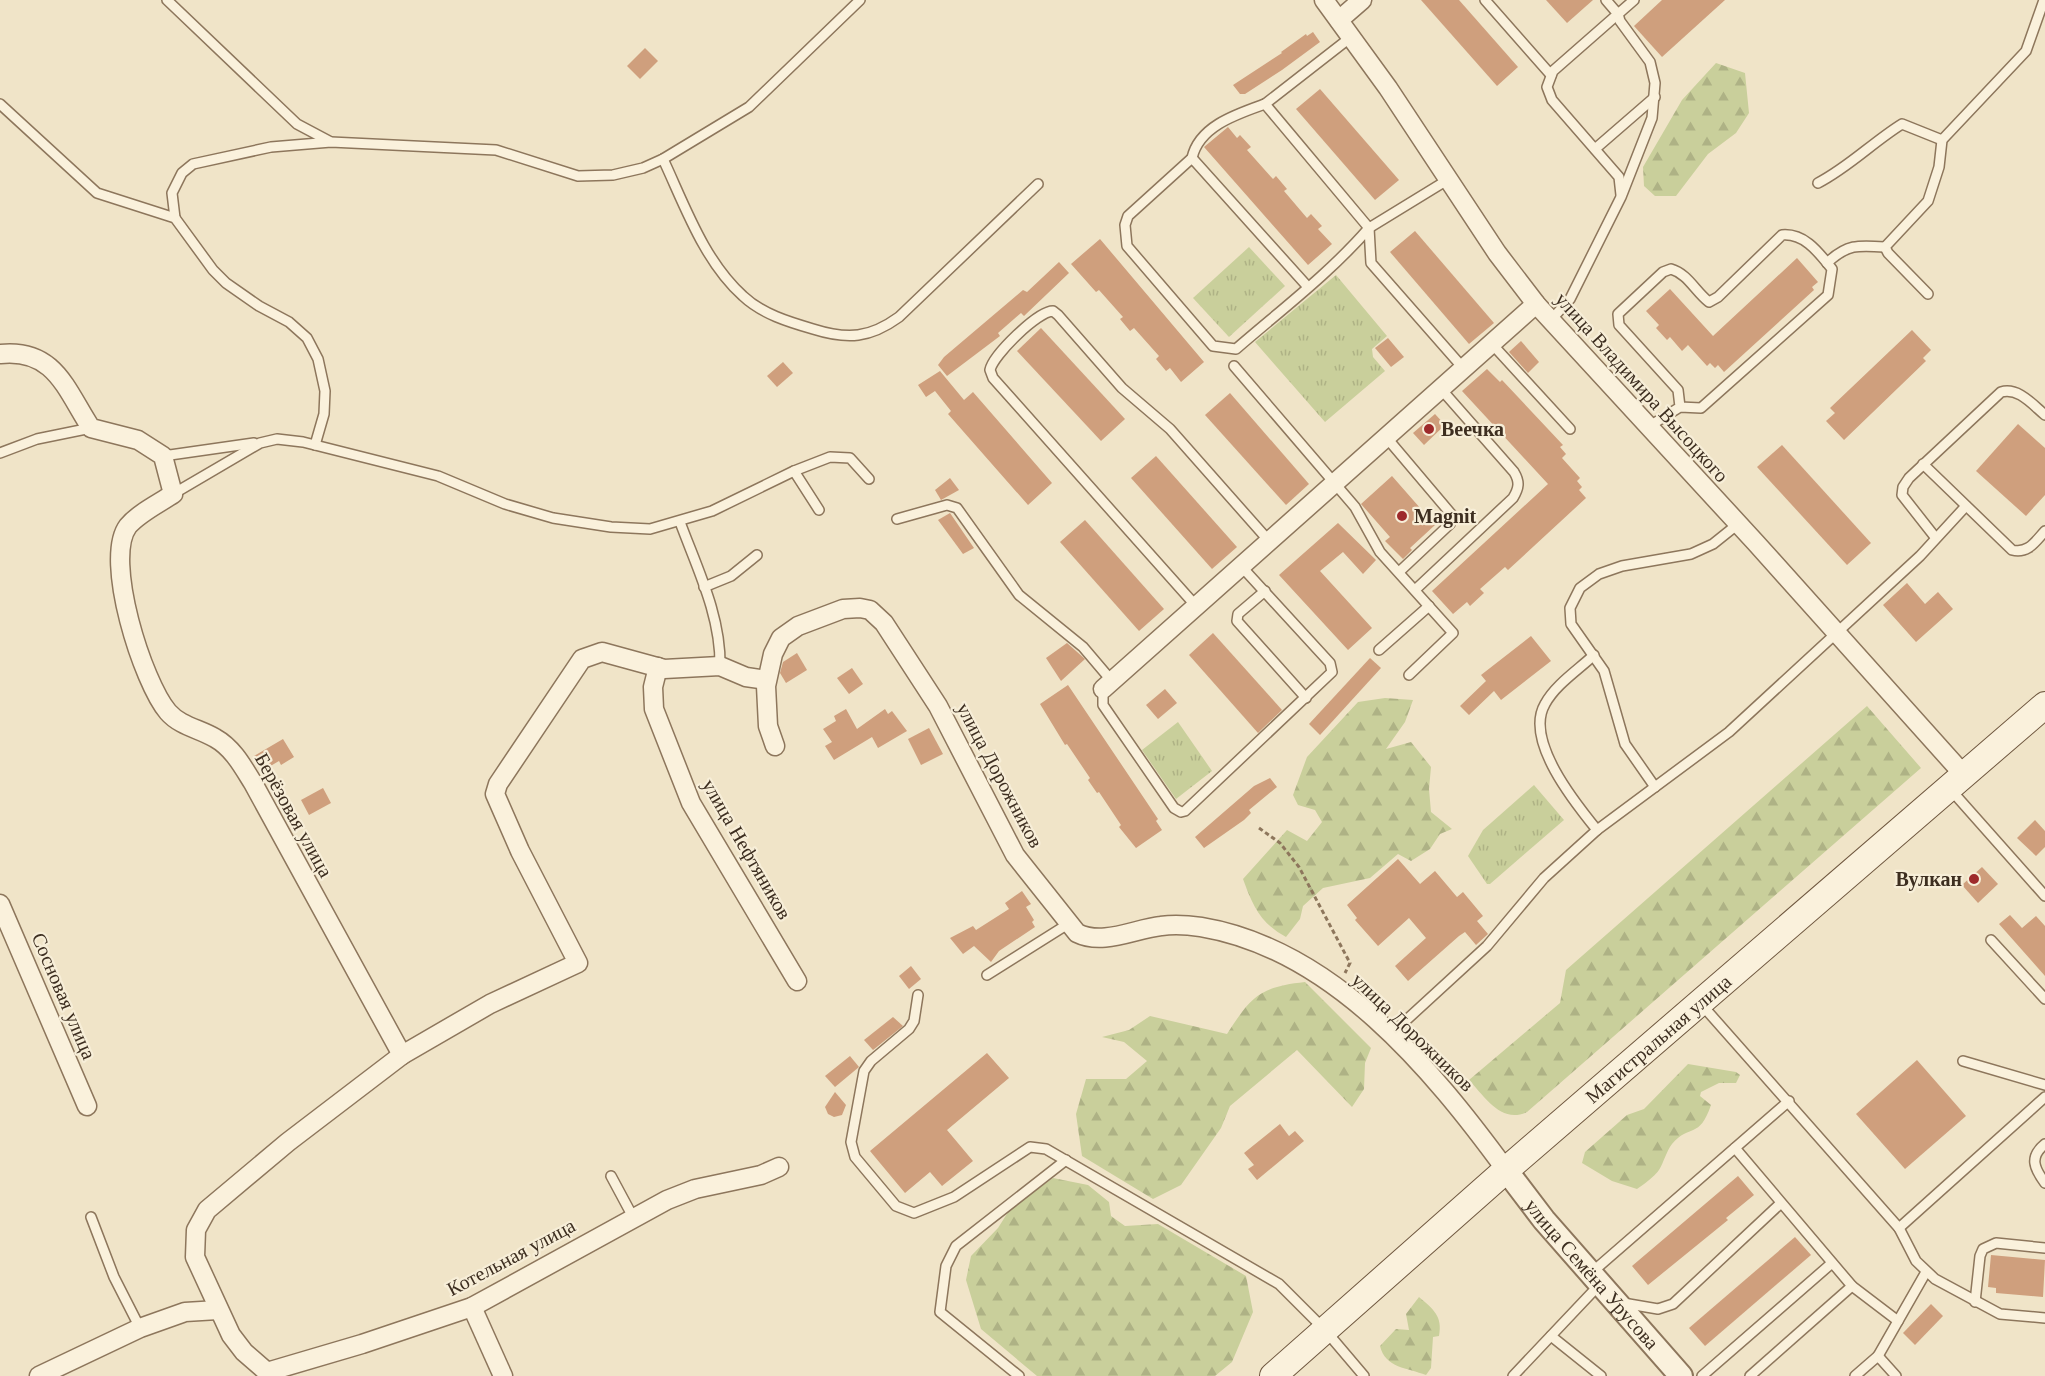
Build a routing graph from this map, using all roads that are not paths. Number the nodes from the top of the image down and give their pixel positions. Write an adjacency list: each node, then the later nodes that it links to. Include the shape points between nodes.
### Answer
1 (167, 0): 17 (lane, via 297,124)
2 (860, 0): 20 (lane, via 749,107)
3 (1324, 0): 10 (street, улица Владимира Высоцкого)
4 (1362, 0): 10 (street)
5 (1485, 0): 12 (lane)
6 (1606, 0): 9 (lane)
7 (1634, 0): 9 (lane)
8 (2044, 0): 16 (lane, via 2026,51)
9 (1618, 14): 12 (lane); 13 (lane, via 1650,62)
10 (1339, 20): 11 (street, улица Владимира Высоцкого)
11 (1351, 37): 15 (lane); 21 (street, улица Владимира Высоцкого)
12 (1551, 75): 18 (lane, via 1547,87 1552,100)
13 (1655, 97): 18 (lane); 24 (lane, via 1646,138)
14 (0, 104): 25 (lane, via 97,193)
15 (1265, 104): 19 (lane, via 1227,117 1195,146); 26 (lane)
16 (1942, 141): 22 (lane, via 1902,124 1841,171); 27 (lane, via 1928,201)
17 (331, 142): 20 (lane, via 496,150 578,176 627,172); 25 (lane, via 271,147 193,164 182,173 172,194)
18 (1595, 149): 24 (lane, via 1618,177)
19 (1192, 158): 29 (lane); 29 (lane, via 1128,216 1125,235 1127,246 1213,346 1236,349)
20 (663, 159): 23 (lane, via 713,261 744,297 781,320 824,333 858,336 880,330 899,316)
21 (1449, 179): 26 (lane); 31 (street, улица Владимира Высоцкого, via 1497,254)
22 (1818, 183)
23 (1038, 184)
24 (1621, 197): 32 (lane, via 1570,299)
25 (175, 218): 45 (lane, via 226,283 298,328 313,347 323,376 325,404)
26 (1370, 228): 29 (lane); 36 (lane, via 1371,263)
27 (1885, 247): 28 (lane, via 1855,246 1841,250); 30 (lane)
28 (1827, 263): 38 (lane, via 1832,269 1828,295 1701,408); 38 (lane, via 1804,239 1794,234 1782,235 1709,302 1682,272 1671,269 1618,314 1619,325 1678,390)
29 (1308, 287)
30 (1928, 294)
31 (1536, 304): 32 (street, улица Владимира Высоцкого); 33 (street)
32 (1550, 321): 40 (street, улица Владимира Высоцкого)
33 (1492, 344): 36 (street); 42 (lane)
34 (0, 354): 41 (street, via 31,356 49,365)
35 (1234, 366): 51 (lane)
36 (1464, 369): 37 (street)
37 (1441, 389): 43 (street); 65 (lane, via 1514,472 1519,480 1518,490)
38 (1680, 407): 40 (lane)
39 (2045, 415): 48 (lane, via 2017,393 2001,392)
40 (1648, 427): 57 (street, улица Владимира Высоцкого)
41 (91, 428): 46 (lane, via 37,439); 47 (street, via 138,440)
42 (1570, 429)
43 (1386, 437): 51 (street); 63 (lane, via 1452,515 1450,524)
44 (260, 442): 45 (lane, via 277,439); 47 (lane); 52 (lane)
45 (315, 445): 56 (lane, via 438,476 505,504 554,518 636,529)
46 (0, 453)
47 (163, 456): 52 (street)
48 (1923, 464): 53 (lane); 59 (lane, via 1909,478 1902,495)
49 (794, 471): 50 (lane, via 840,456 854,460); 54 (lane); 56 (lane, via 712,511)
50 (869, 479)
51 (1334, 484): 60 (street); 63 (lane, via 1364,519 1376,546)
52 (172, 494): 93 (street, Берёзовая улица, via 136,519 124,535 124,603 134,640 169,714 225,745 253,783)
53 (1966, 506): 58 (lane, via 2012,550 2029,548); 59 (lane)
54 (819, 510)
55 (897, 519): 76 (lane, via 947,505 957,508 1019,595 1083,647)
56 (680, 522): 64 (lane)
57 (1738, 524): 69 (street, улица Владимира Высоцкого); 71 (lane, via 1713,544 1691,554 1616,567 1587,581 1574,599 1570,616 1575,630)
58 (2045, 531)
59 (1935, 537): 69 (lane)
60 (1269, 541): 62 (street); 67 (lane, via 1170,429 1122,388 1058,315 1053,311 1042,313 996,356 990,369 993,378)
61 (757, 555): 64 (lane, via 731,576)
62 (1241, 566): 66 (lane); 67 (street)
63 (1399, 572): 65 (lane)
64 (704, 587): 72 (lane, via 719,636)
65 (1415, 590): 68 (lane)
66 (1265, 591): 77 (lane, via 1332,668 1330,676); 77 (lane, via 1238,614 1237,621)
67 (1196, 606): 76 (street)
68 (1429, 606): 70 (lane); 74 (lane, via 1453,633)
69 (1837, 633): 80 (street, улица Владимира Высоцкого); 81 (lane, via 1729,732)
70 (1379, 650)
71 (1594, 655): 81 (lane, via 1604,671 1624,744); 82 (lane, via 1546,701 1539,726 1562,786)
72 (720, 666): 73 (street); 75 (street)
73 (658, 667): 88 (street, улица Нефтяников, via 653,687 654,709 692,803); 93 (street, Котельная улица, via 602,652 582,659 498,784 497,802 578,963 490,1004)
74 (1409, 675)
75 (766, 680): 79 (street, улица Дорожников, via 768,726); 85 (street, улица Дорожников, via 772,654 788,631 843,609 860,608 877,616 938,706 1015,855)
76 (1107, 684): 77 (lane, via 1103,705 1174,808 1181,812)
77 (1306, 698)
78 (2045, 705): 80 (main road, Магистральная улица)
79 (775, 746)
80 (1957, 782): 83 (lane); 91 (main road, Магистральная улица)
81 (1655, 787): 82 (lane)
82 (1597, 830): 92 (lane, via 1544,878 1487,946)
83 (2045, 896)
84 (0, 904): 98 (street, Сосновая улица)
85 (1068, 924): 87 (lane); 92 (street, улица Дорожников, via 1077,933 1092,938 1174,925 1226,933 1264,946 1337,988)
86 (1991, 940): 90 (lane)
87 (987, 975)
88 (797, 981)
89 (918, 995): 101 (lane, via 909,1029 867,1065 851,1142 855,1157 896,1206 914,1213 947,1201 1030,1147 1046,1149)
90 (2045, 999)
91 (1701, 1003): 97 (lane); 103 (main road, Магистральная улица)
92 (1390, 1035): 103 (street, улица Дорожников, via 1458,1105)
93 (402, 1055): 118 (street, Котельная улица, via 207,1210 196,1230 193,1250)
94 (1963, 1060): 95 (lane)
95 (2045, 1085)
96 (2045, 1097): 109 (lane)
97 (1789, 1101): 100 (lane); 109 (lane)
98 (87, 1106)
99 (2045, 1144): 105 (lane, via 2034,1157 2034,1165)
100 (1735, 1148): 106 (lane); 113 (lane)
101 (1066, 1160): 122 (lane, via 1268,1277); 128 (lane, via 956,1246 946,1266 940,1312)
102 (779, 1167): 108 (street, Котельная улица, via 761,1175 695,1189)
103 (1506, 1170): 113 (street, улица Семёна Урусова); 122 (main road, Магистральная улица)
104 (611, 1176): 108 (lane)
105 (2045, 1183)
106 (1781, 1203): 111 (lane); 115 (lane, via 1673,1304 1658,1309)
107 (91, 1217): 121 (lane, via 114,1277)
108 (633, 1217): 117 (street, Котельная улица)
109 (1899, 1228): 112 (lane)
110 (2045, 1248): 116 (lane, via 1996,1243 1983,1249)
111 (1832, 1263): 114 (lane); 134 (lane)
112 (1926, 1272): 116 (lane); 120 (lane)
113 (1595, 1279): 115 (street, улица Семёна Урусова); 123 (lane)
114 (1852, 1286): 120 (lane); 135 (lane)
115 (1615, 1302): 133 (street, улица Семёна Урусова)
116 (1975, 1302): 119 (lane, via 2000,1314)
117 (472, 1307): 125 (street, Котельная улица); 127 (street)
118 (218, 1310): 121 (street, via 185,1312); 125 (street, Котельная улица, via 237,1344)
119 (2045, 1318)
120 (1898, 1321): 124 (lane)
121 (140, 1328): 126 (street)
122 (1325, 1330): 129 (main road, Магистральная улица); 130 (lane)
123 (1551, 1336): 131 (lane); 132 (lane)
124 (1878, 1356): 136 (lane); 137 (lane)
125 (265, 1374)
126 (39, 1376)
127 (503, 1376)
128 (1019, 1376)
129 (1273, 1376)
130 (1364, 1376)
131 (1513, 1376)
132 (1600, 1376)
133 (1681, 1376)
134 (1702, 1376)
135 (1750, 1376)
136 (1855, 1376)
137 (1896, 1376)

